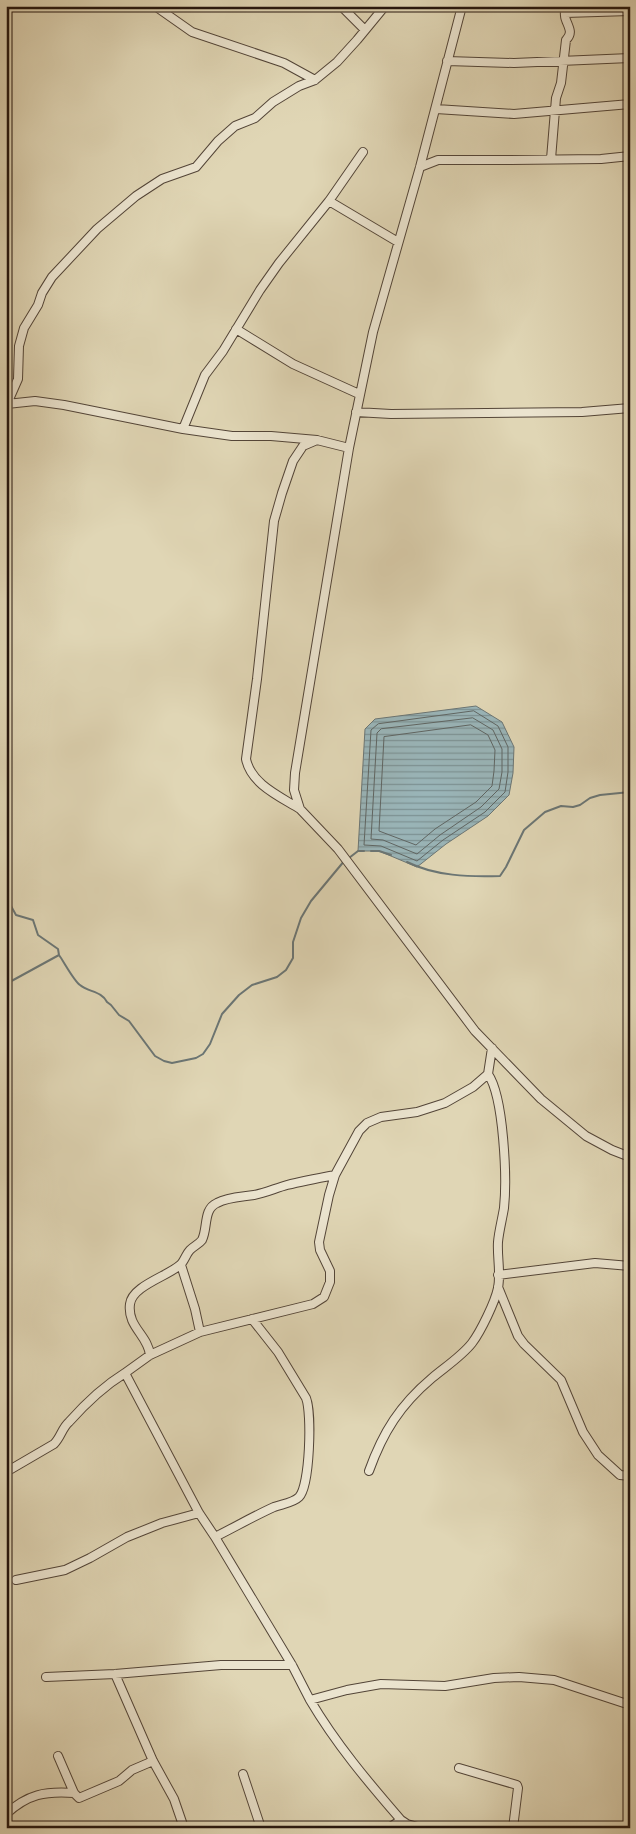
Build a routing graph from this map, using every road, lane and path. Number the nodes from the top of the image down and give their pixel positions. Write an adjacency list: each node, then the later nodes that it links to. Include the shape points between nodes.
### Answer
1 (155, 6): 11 (street, via 192,32 284,64)
2 (341, 6): 7 (street)
3 (385, 6): 7 (street)
4 (462, 6): 10 (street)
5 (565, 10): 6 (street); 9 (street, via 570,36 566,40)
6 (630, 12)
7 (364, 30): 11 (street, via 337,62)
8 (630, 58): 9 (street)
9 (563, 60): 10 (street, via 514,63); 14 (street, via 562,84)
10 (447, 61): 13 (street)
11 (315, 80): 25 (street, via 290,92 254,118 234,126 196,167 162,179 97,229 52,276 24,328 18,346 18,379 7,404 35,401 64,405)
12 (630, 104): 14 (street)
13 (436, 109): 14 (street, via 514,114); 18 (street)
14 (554, 111): 17 (street)
15 (363, 152): 19 (street)
16 (630, 156): 17 (street)
17 (551, 159): 18 (street, via 438,160)
18 (420, 167): 20 (street)
19 (329, 201): 20 (street); 21 (street, via 279,263)
20 (398, 242): 22 (street)
21 (236, 329): 22 (street, via 293,364); 25 (street, via 205,375)
22 (359, 394): 24 (street)
23 (630, 408): 24 (street, via 582,412)
24 (356, 412): 27 (street)
25 (183, 429): 26 (street, via 232,436)
26 (317, 440): 27 (street); 28 (street, via 303,446 293,461 274,522 246,759 256,781)
27 (349, 448): 28 (street, via 295,773 294,790)
28 (300, 809): 29 (street, via 338,849 475,1031)
29 (492, 1048): 30 (street); 31 (street, via 540,1099 586,1136)
30 (488, 1074): 32 (street, via 446,1103 367,1123 359,1131); 35 (street, via 493,1081 501,1118 504,1154 504,1207 498,1242)
31 (630, 1156)
32 (335, 1174): 33 (street, via 216,1203 210,1208 202,1240 190,1250); 37 (street, via 319,1242 330,1271 324,1297 313,1304)
33 (181, 1265): 38 (street); 39 (street, via 131,1299 132,1322)
34 (630, 1266): 35 (street, via 595,1263)
35 (498, 1275): 36 (street)
36 (498, 1287): 41 (street, via 473,1342 429,1380 392,1421); 43 (street, via 518,1336 560,1380 583,1432 598,1455 620,1475)
37 (252, 1319): 38 (street); 45 (street, via 278,1352 308,1404 310,1439 305,1489 299,1498)
38 (200, 1332): 39 (street)
39 (150, 1355): 40 (street)
40 (125, 1373): 42 (street, via 68,1422 54,1444); 44 (street)
41 (370, 1471)
42 (6, 1472)
43 (630, 1476)
44 (199, 1513): 45 (street); 46 (street, via 128,1536 65,1570)
45 (215, 1537): 47 (street)
46 (16, 1580)
47 (292, 1665): 48 (street, via 221,1665); 50 (street)
48 (114, 1674): 49 (street); 53 (street)
49 (46, 1677)
50 (310, 1700): 51 (street, via 381,1684 445,1686 519,1677 554,1680); 58 (street, via 345,1753)
51 (630, 1705)
52 (58, 1756): 56 (street)
53 (153, 1761): 56 (street, via 79,1798); 59 (street, via 174,1799)
54 (459, 1768): 63 (street, via 517,1785)
55 (243, 1774): 60 (street)
56 (74, 1793): 57 (street, via 38,1794)
57 (6, 1814)
58 (405, 1824): 61 (street); 62 (street)
59 (184, 1828)
60 (261, 1828)
61 (389, 1828)
62 (421, 1828)
63 (513, 1828)

